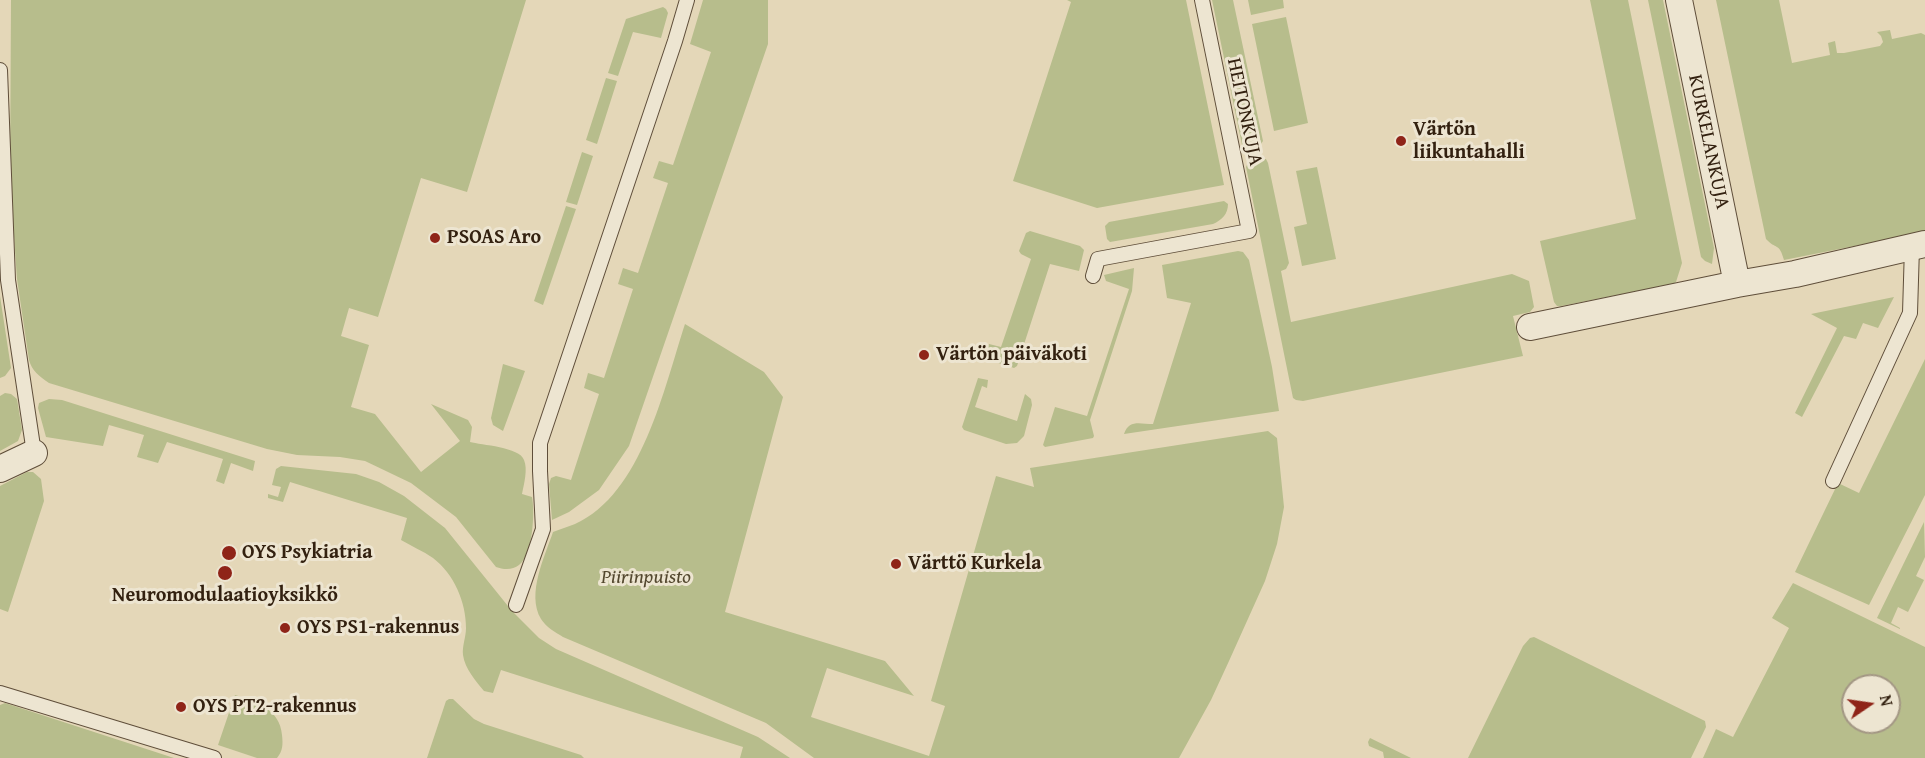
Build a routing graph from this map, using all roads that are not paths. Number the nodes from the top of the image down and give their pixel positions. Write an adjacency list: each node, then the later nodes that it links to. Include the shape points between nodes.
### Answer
1 (687, 0): 13 (lane, via 540,443 543,529)
2 (1202, 0): 6 (lane, HEITONKUJA, via 1249,231 1098,259)
3 (1679, 0): 8 (street, KURKELANKUJA)
4 (0, 70): 7 (lane)
5 (1918, 246): 8 (street); 12 (lane, via 1910,313)
6 (1093, 276)
7 (4, 279): 10 (lane)
8 (1737, 284): 9 (street)
9 (1530, 327)
10 (34, 453): 11 (street)
11 (0, 470)
12 (1833, 481)
13 (516, 605)
14 (0, 693): 15 (lane)
15 (214, 758)

